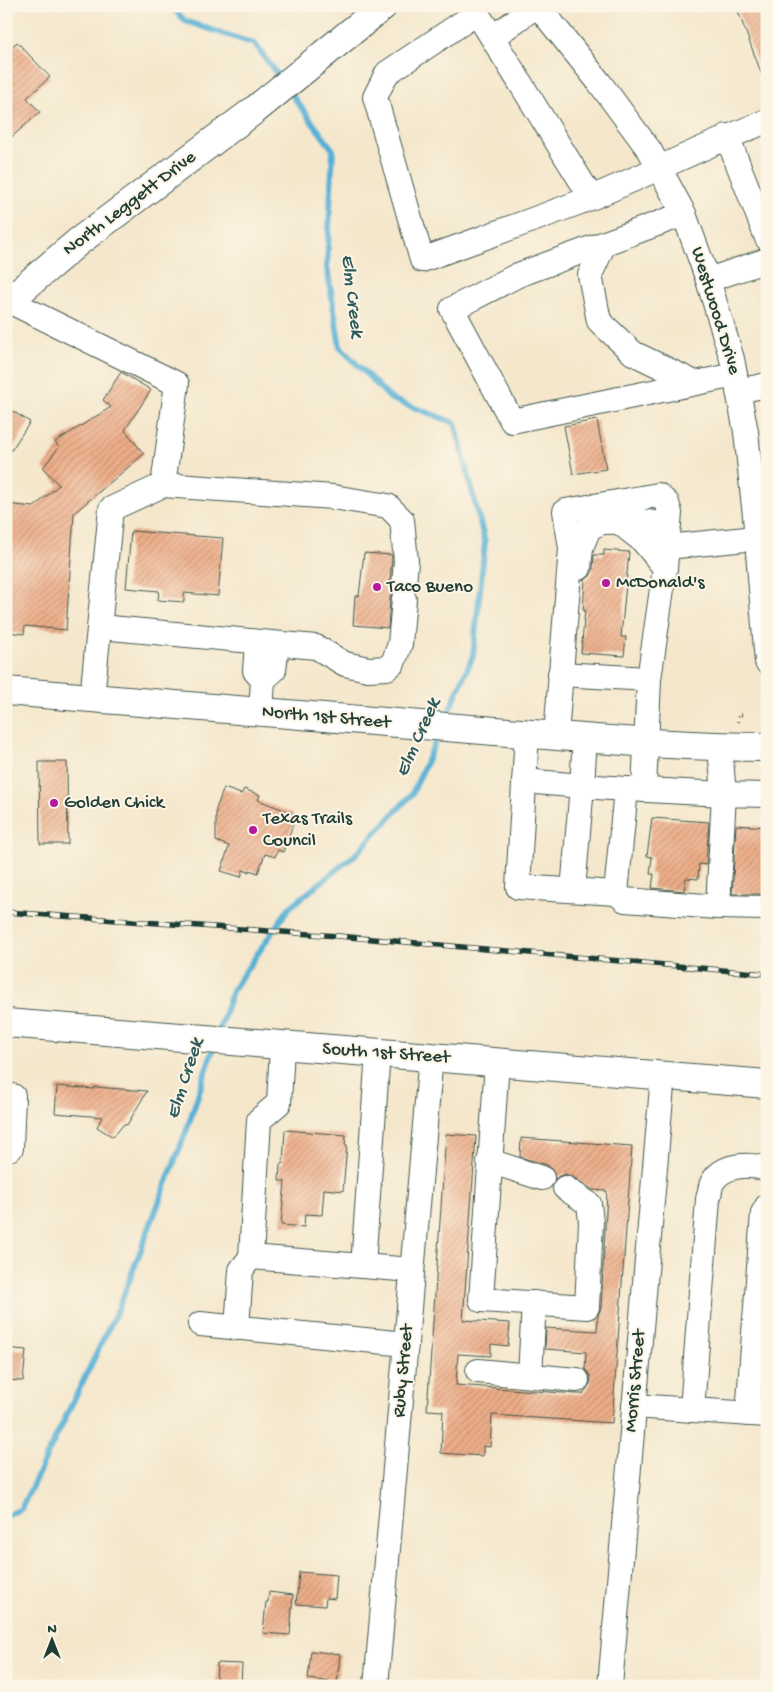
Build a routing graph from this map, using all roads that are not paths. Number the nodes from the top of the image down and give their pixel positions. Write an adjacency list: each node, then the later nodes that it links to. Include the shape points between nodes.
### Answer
1 (383, 6): 13 (main road, North Leggett Drive, via 256,109 86,236)
2 (537, 6): 3 (street); 6 (street, Westwood Drive, via 599,82)
3 (493, 37): 7 (street); 7 (street, via 477,13 387,73 375,97 422,260)
4 (767, 121): 5 (street)
5 (727, 136): 6 (street); 9 (street)
6 (660, 168): 7 (street); 8 (street, Westwood Drive)
7 (591, 197)
8 (684, 214): 10 (street); 12 (street, Westwood Drive)
9 (767, 238)
10 (604, 244): 14 (street, via 590,275 599,321 633,353); 14 (street, via 518,275 452,308 512,421)
11 (765, 264): 12 (street)
12 (708, 280): 15 (street, Westwood Drive)
13 (8, 302): 18 (street, via 177,384)
14 (695, 383): 15 (street)
15 (737, 383): 16 (street); 17 (street, Westwood Drive)
16 (767, 385)
17 (759, 485): 19 (street, Westwood Drive)
18 (163, 486): 21 (street, via 112,509); 22 (street, via 333,497 388,506 402,520 406,561 400,644 393,663 386,668 368,669 345,664 316,647)
19 (756, 538): 20 (street); 24 (street, Westwood Drive)
20 (666, 557): 23 (street, via 660,528 655,523 602,522 589,528 581,548 572,633); 23 (street, via 670,513 658,495 565,511 570,548); 26 (street)
21 (100, 626): 22 (street); 28 (street)
22 (267, 643): 29 (street, via 274,670 263,680)
23 (562, 648): 25 (street)
24 (767, 662)
25 (560, 674): 26 (street); 31 (street)
26 (649, 679): 33 (street)
27 (6, 691): 28 (main road, North 1st Street)
28 (92, 698): 29 (main road, North 1st Street)
29 (262, 712): 30 (main road, North 1st Street)
30 (527, 733): 31 (main road, North 1st Street); 36 (street)
31 (556, 735): 32 (main road, North 1st Street)
32 (585, 737): 33 (main road, North 1st Street); 37 (street)
33 (645, 742): 34 (main road, North 1st Street); 38 (street)
34 (720, 747): 35 (main road, North 1st Street); 39 (street)
35 (767, 747)
36 (524, 782): 37 (street); 41 (street, via 518,886)
37 (582, 786): 38 (street); 41 (street)
38 (635, 789): 39 (street); 42 (street)
39 (724, 794): 40 (street); 43 (street)
40 (767, 795)
41 (573, 890): 42 (street)
42 (616, 893): 43 (street, via 625,900)
43 (718, 907): 44 (street)
44 (767, 908)
45 (6, 1024): 46 (main road, South 1st Street)
46 (276, 1046): 47 (main road, South 1st Street); 59 (street, via 279,1103 259,1120)
47 (378, 1052): 48 (main road, South 1st Street); 60 (street)
48 (430, 1056): 49 (main road, South 1st Street); 61 (street, Ruby Street)
49 (497, 1062): 50 (main road, South 1st Street); 54 (street)
50 (663, 1075): 51 (main road, South 1st Street); 69 (street, Morris Street)
51 (767, 1084)
52 (6, 1096): 53 (street, via 13,1096 11,1148)
53 (6, 1148)
54 (490, 1162): 56 (street); 62 (street, via 480,1300)
55 (767, 1169): 70 (street, via 756,1166 732,1168 712,1183 708,1199)
56 (542, 1178)
57 (565, 1188): 62 (street, via 589,1204 592,1222 587,1307)
58 (767, 1206): 71 (street, via 762,1221)
59 (251, 1257): 60 (street); 64 (street, via 241,1270)
60 (363, 1266): 61 (street)
61 (412, 1270): 65 (street, Ruby Street)
62 (534, 1303): 67 (street)
63 (200, 1324): 64 (street)
64 (237, 1328): 65 (street)
65 (406, 1344): 72 (street, Ruby Street)
66 (478, 1371): 67 (street)
67 (530, 1375): 68 (street)
68 (577, 1380)
69 (634, 1406): 70 (street); 73 (street, Morris Street)
70 (692, 1410): 71 (street)
71 (757, 1415)
72 (376, 1686)
73 (610, 1686)

